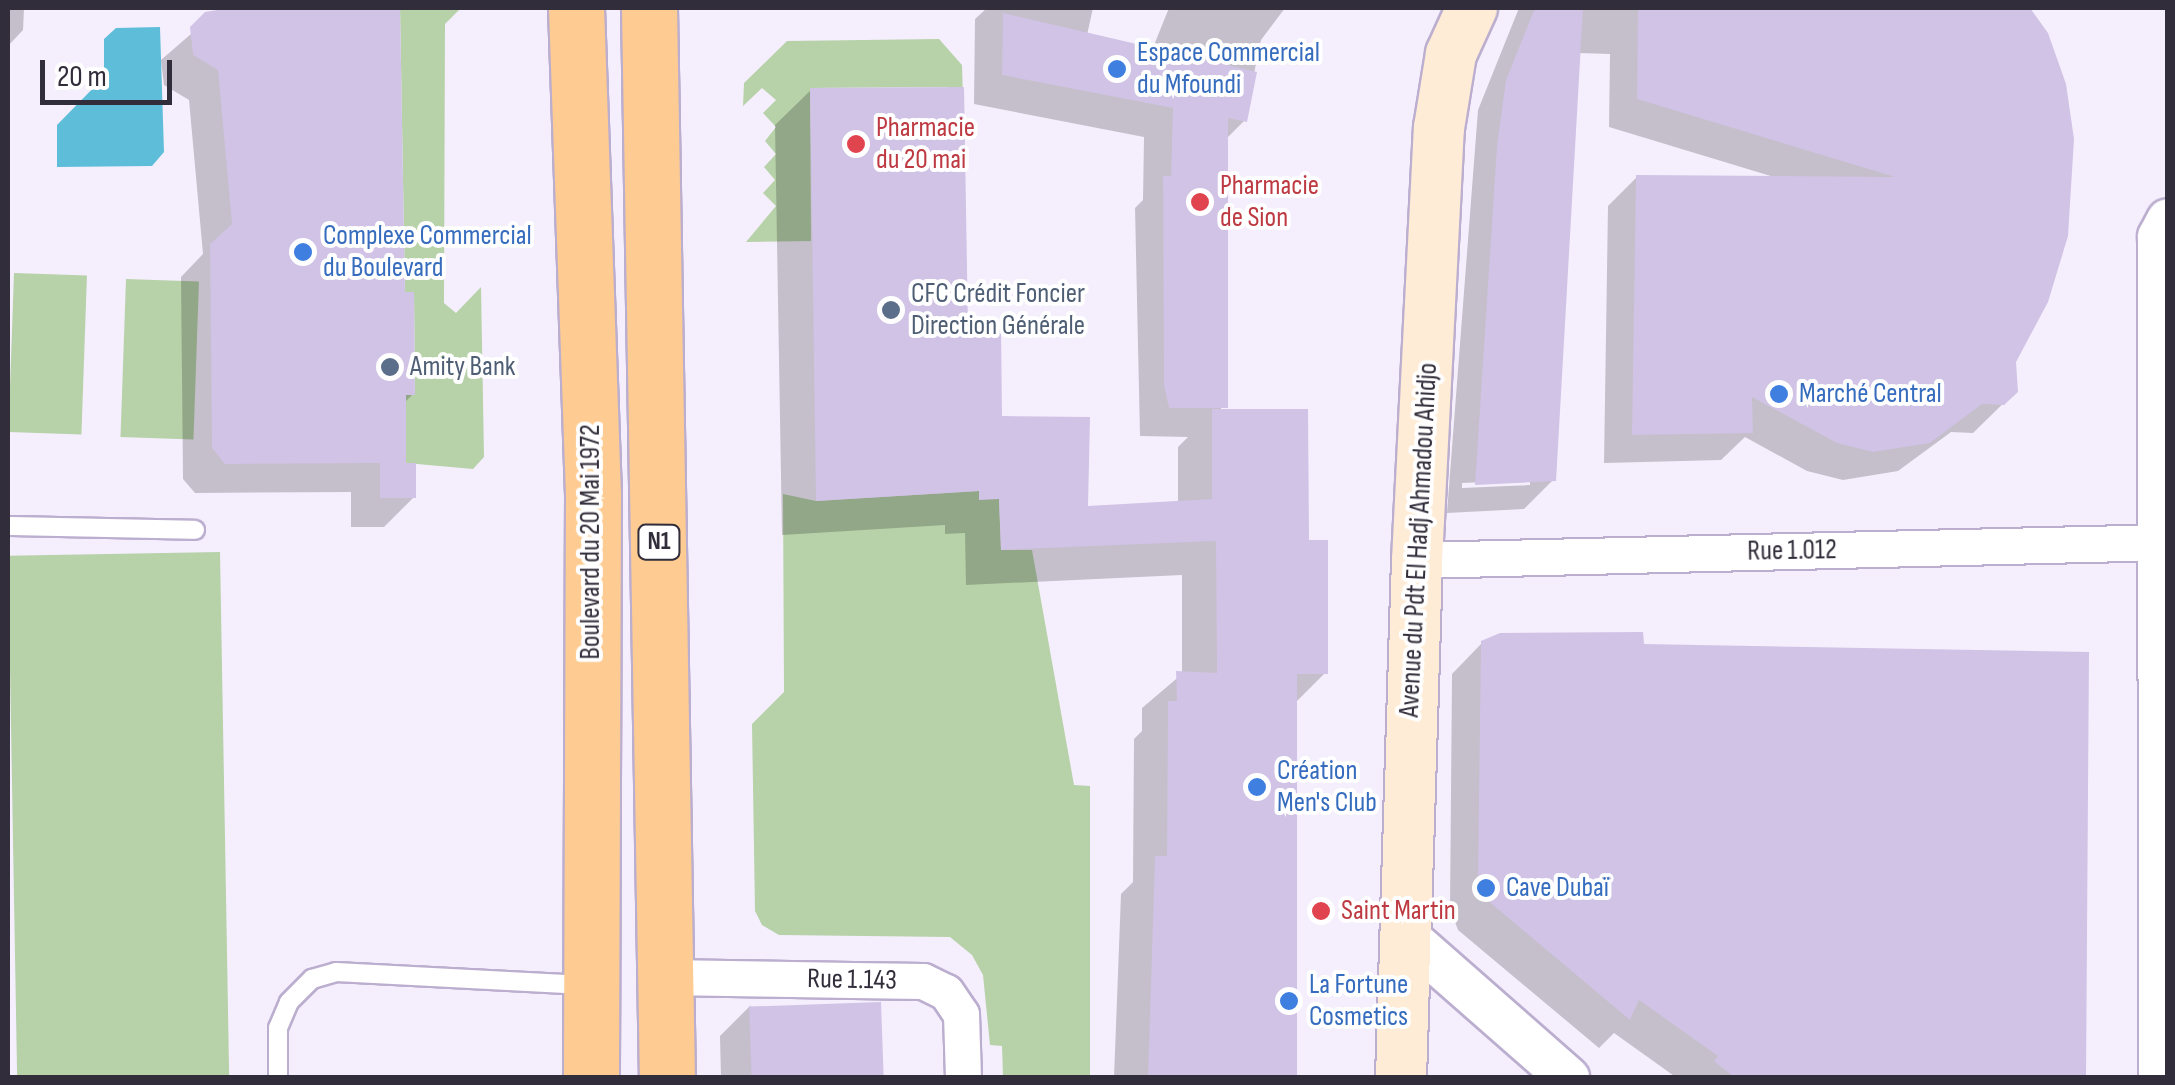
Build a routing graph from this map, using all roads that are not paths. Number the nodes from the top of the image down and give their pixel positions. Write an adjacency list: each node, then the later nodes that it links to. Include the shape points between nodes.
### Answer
1 (576, 8): 11 (highway, Boulevard du 20 Mai 1972, via 592,495)
2 (649, 8): 10 (highway, N1)
3 (1472, 8): 8 (main road, Avenue du Pdt El Hadj Ahmadou Ahidjo, via 1452,54 1440,128)
4 (2168, 220): 7 (street, via 2160,238)
5 (8, 526): 6 (lane)
6 (196, 530)
7 (2162, 542): 8 (street, Rue 1.012); 18 (street)
8 (1417, 560): 9 (main road, Avenue du Pdt El Hadj Ahmadou Ahidjo)
9 (1403, 933): 16 (main road, Avenue du Pdt El Hadj Ahmadou Ahidjo); 17 (street)
10 (666, 977): 14 (highway, N1); 15 (street, Rue 1.143, via 923,982 946,992 962,1014)
11 (591, 986): 12 (lane, via 336,972 312,978 289,1002 278,1028); 13 (highway, Boulevard du 20 Mai 1972)
12 (278, 1078)
13 (591, 1078)
14 (668, 1078)
15 (964, 1078)
16 (1401, 1078)
17 (1568, 1078)
18 (2160, 1078)

